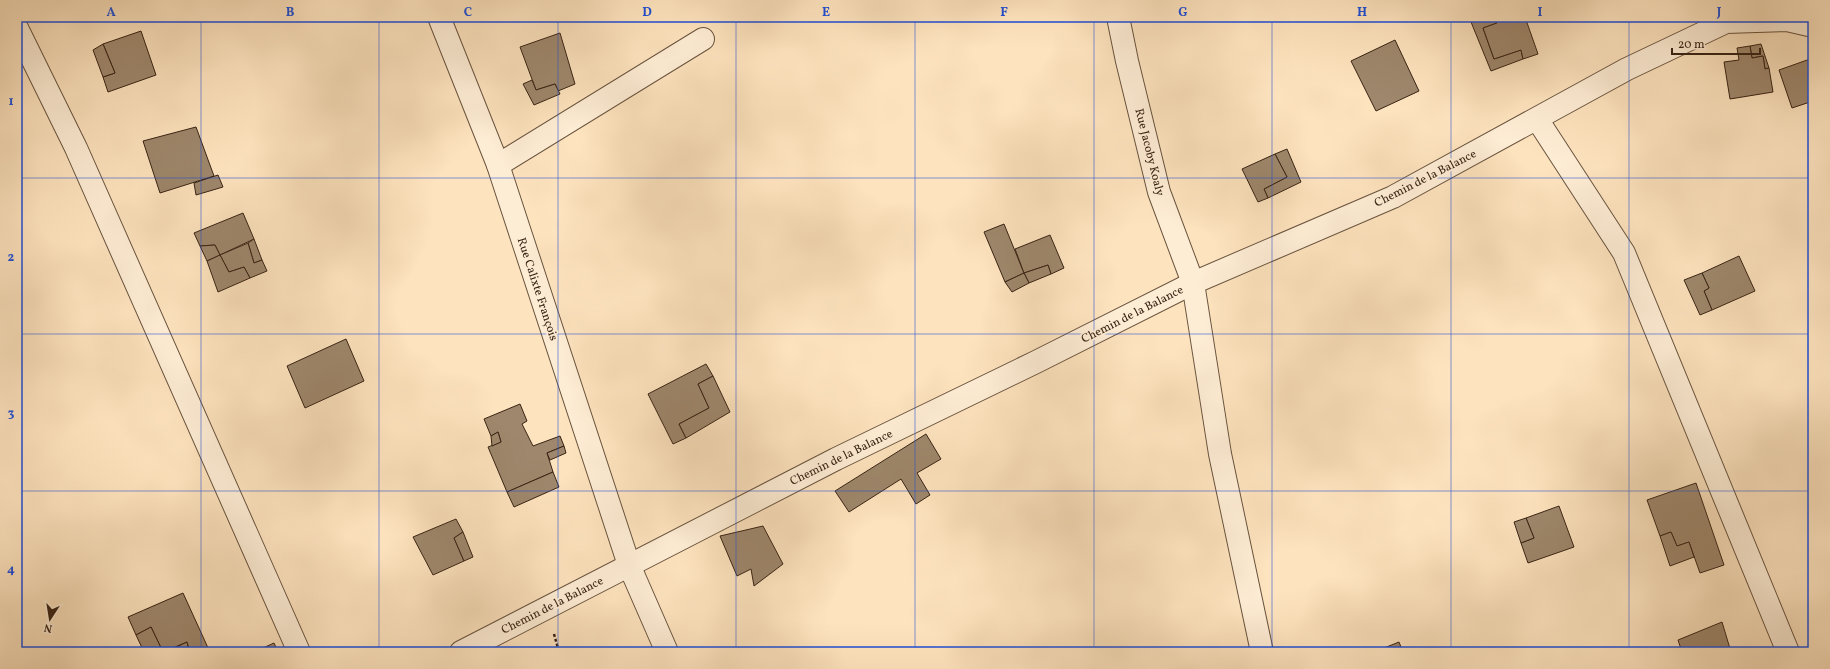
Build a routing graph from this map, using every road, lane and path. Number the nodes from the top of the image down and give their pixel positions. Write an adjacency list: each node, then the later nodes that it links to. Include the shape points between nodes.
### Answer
1 (439, 17): 7 (street, Rue Calixte François)
2 (1118, 17): 8 (street, Rue Jacoby Koaly, via 1159,192)
3 (1813, 26): 6 (street, Chemin de la Balance, via 1787,20 1726,22 1627,69)
4 (17, 28): 10 (street, via 79,155)
5 (703, 39): 7 (street)
6 (1536, 119): 8 (street, Chemin de la Balance, via 1393,197); 14 (street, via 1624,253)
7 (498, 165): 9 (street, Rue Calixte François)
8 (1192, 283): 9 (street, Chemin de la Balance, via 836,459); 13 (street, Rue Jacoby Koaly, via 1220,454)
9 (629, 565): 11 (street, Chemin de la Balance); 12 (street, Rue Calixte François)
10 (299, 652)
11 (461, 652)
12 (668, 652)
13 (1262, 652)
14 (1788, 652)

